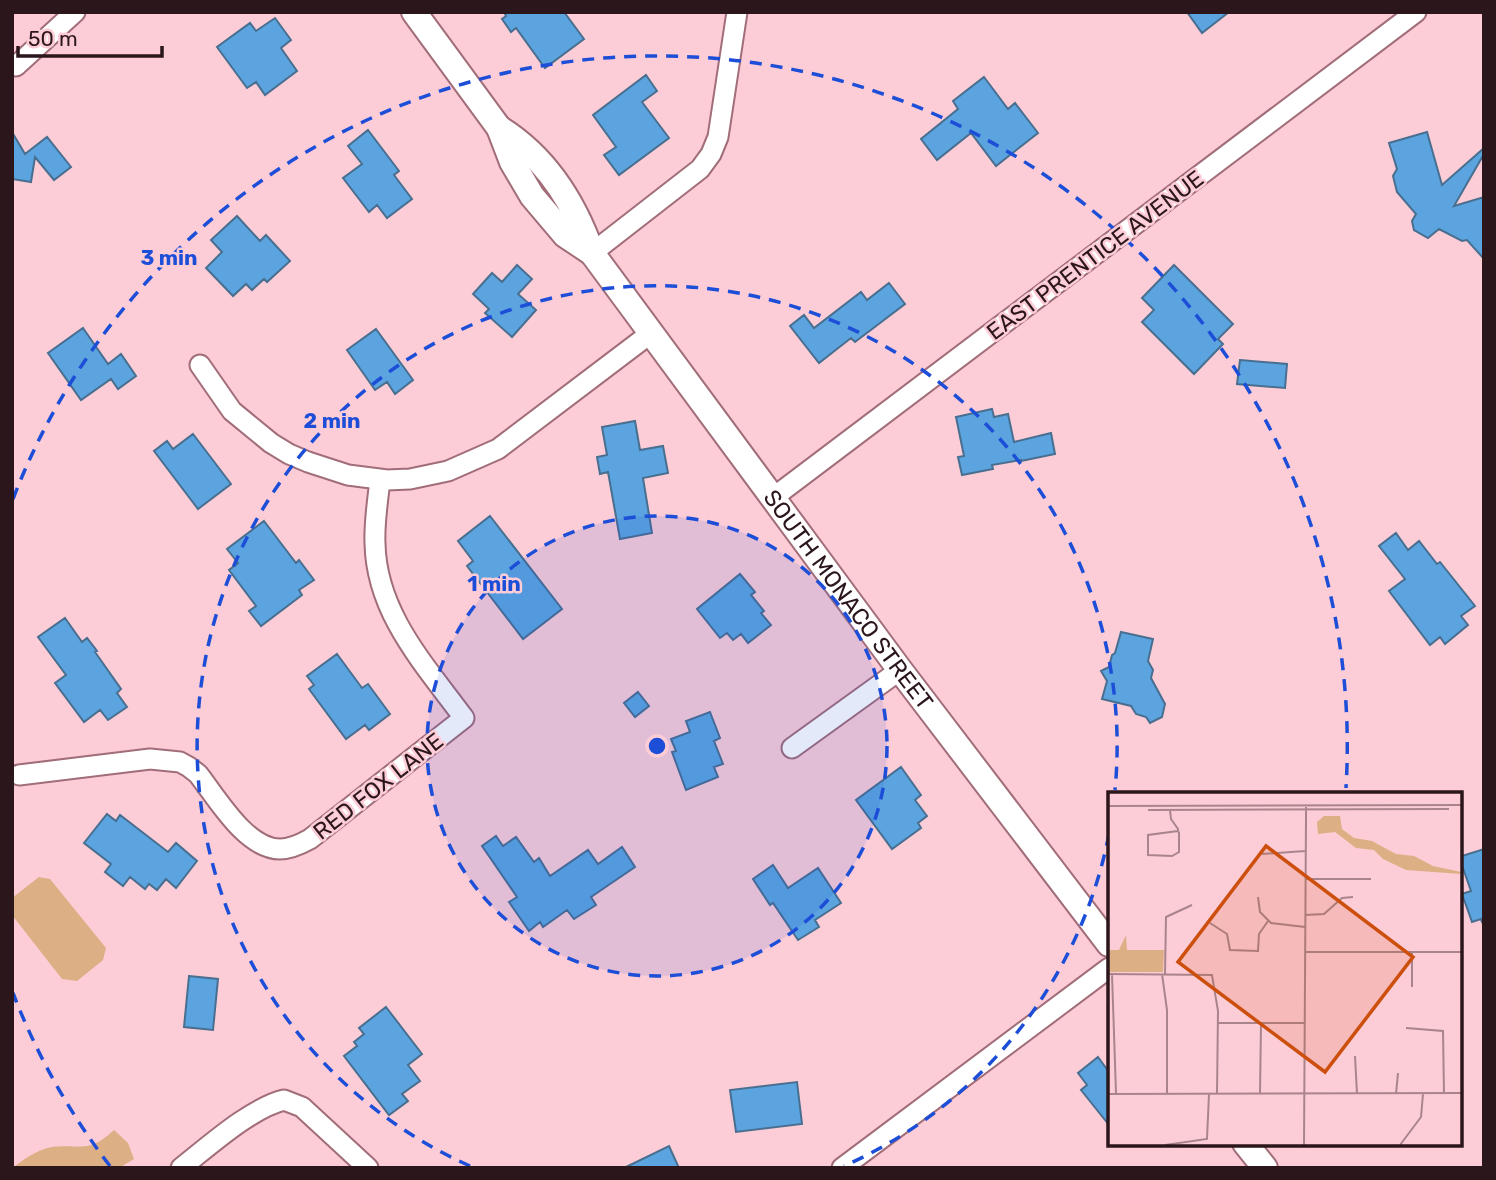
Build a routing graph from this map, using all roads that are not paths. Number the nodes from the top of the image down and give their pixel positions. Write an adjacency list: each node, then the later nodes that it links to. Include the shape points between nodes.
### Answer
1 (75, 12): 5 (street)
2 (737, 12): 6 (street, via 718,137 711,154 700,169)
3 (1416, 12): 10 (street, EAST PRENTICE AVENUE)
4 (421, 15): 6 (street, SOUTH MONACO STREET, via 499,128 525,145 560,186)
5 (16, 66)
6 (592, 253): 7 (street, SOUTH MONACO STREET)
7 (651, 333): 9 (street, via 498,449 448,471 410,479); 10 (street, SOUTH MONACO STREET)
8 (200, 365): 9 (street, via 232,411 271,443 308,462)
9 (380, 479): 13 (street, RED FOX LANE, via 374,544 387,604 405,639 464,718 310,839 279,849 253,840 198,774 180,762 150,759)
10 (774, 498): 11 (street, SOUTH MONACO STREET)
11 (900, 670): 12 (street); 14 (street, SOUTH MONACO STREET)
12 (792, 748)
13 (19, 775)
14 (1108, 943)
15 (1108, 969): 19 (street)
16 (1247, 1145): 20 (street)
17 (181, 1168): 18 (street, via 251,1115 284,1100 302,1107)
18 (368, 1168)
19 (842, 1168)
20 (1265, 1168)

